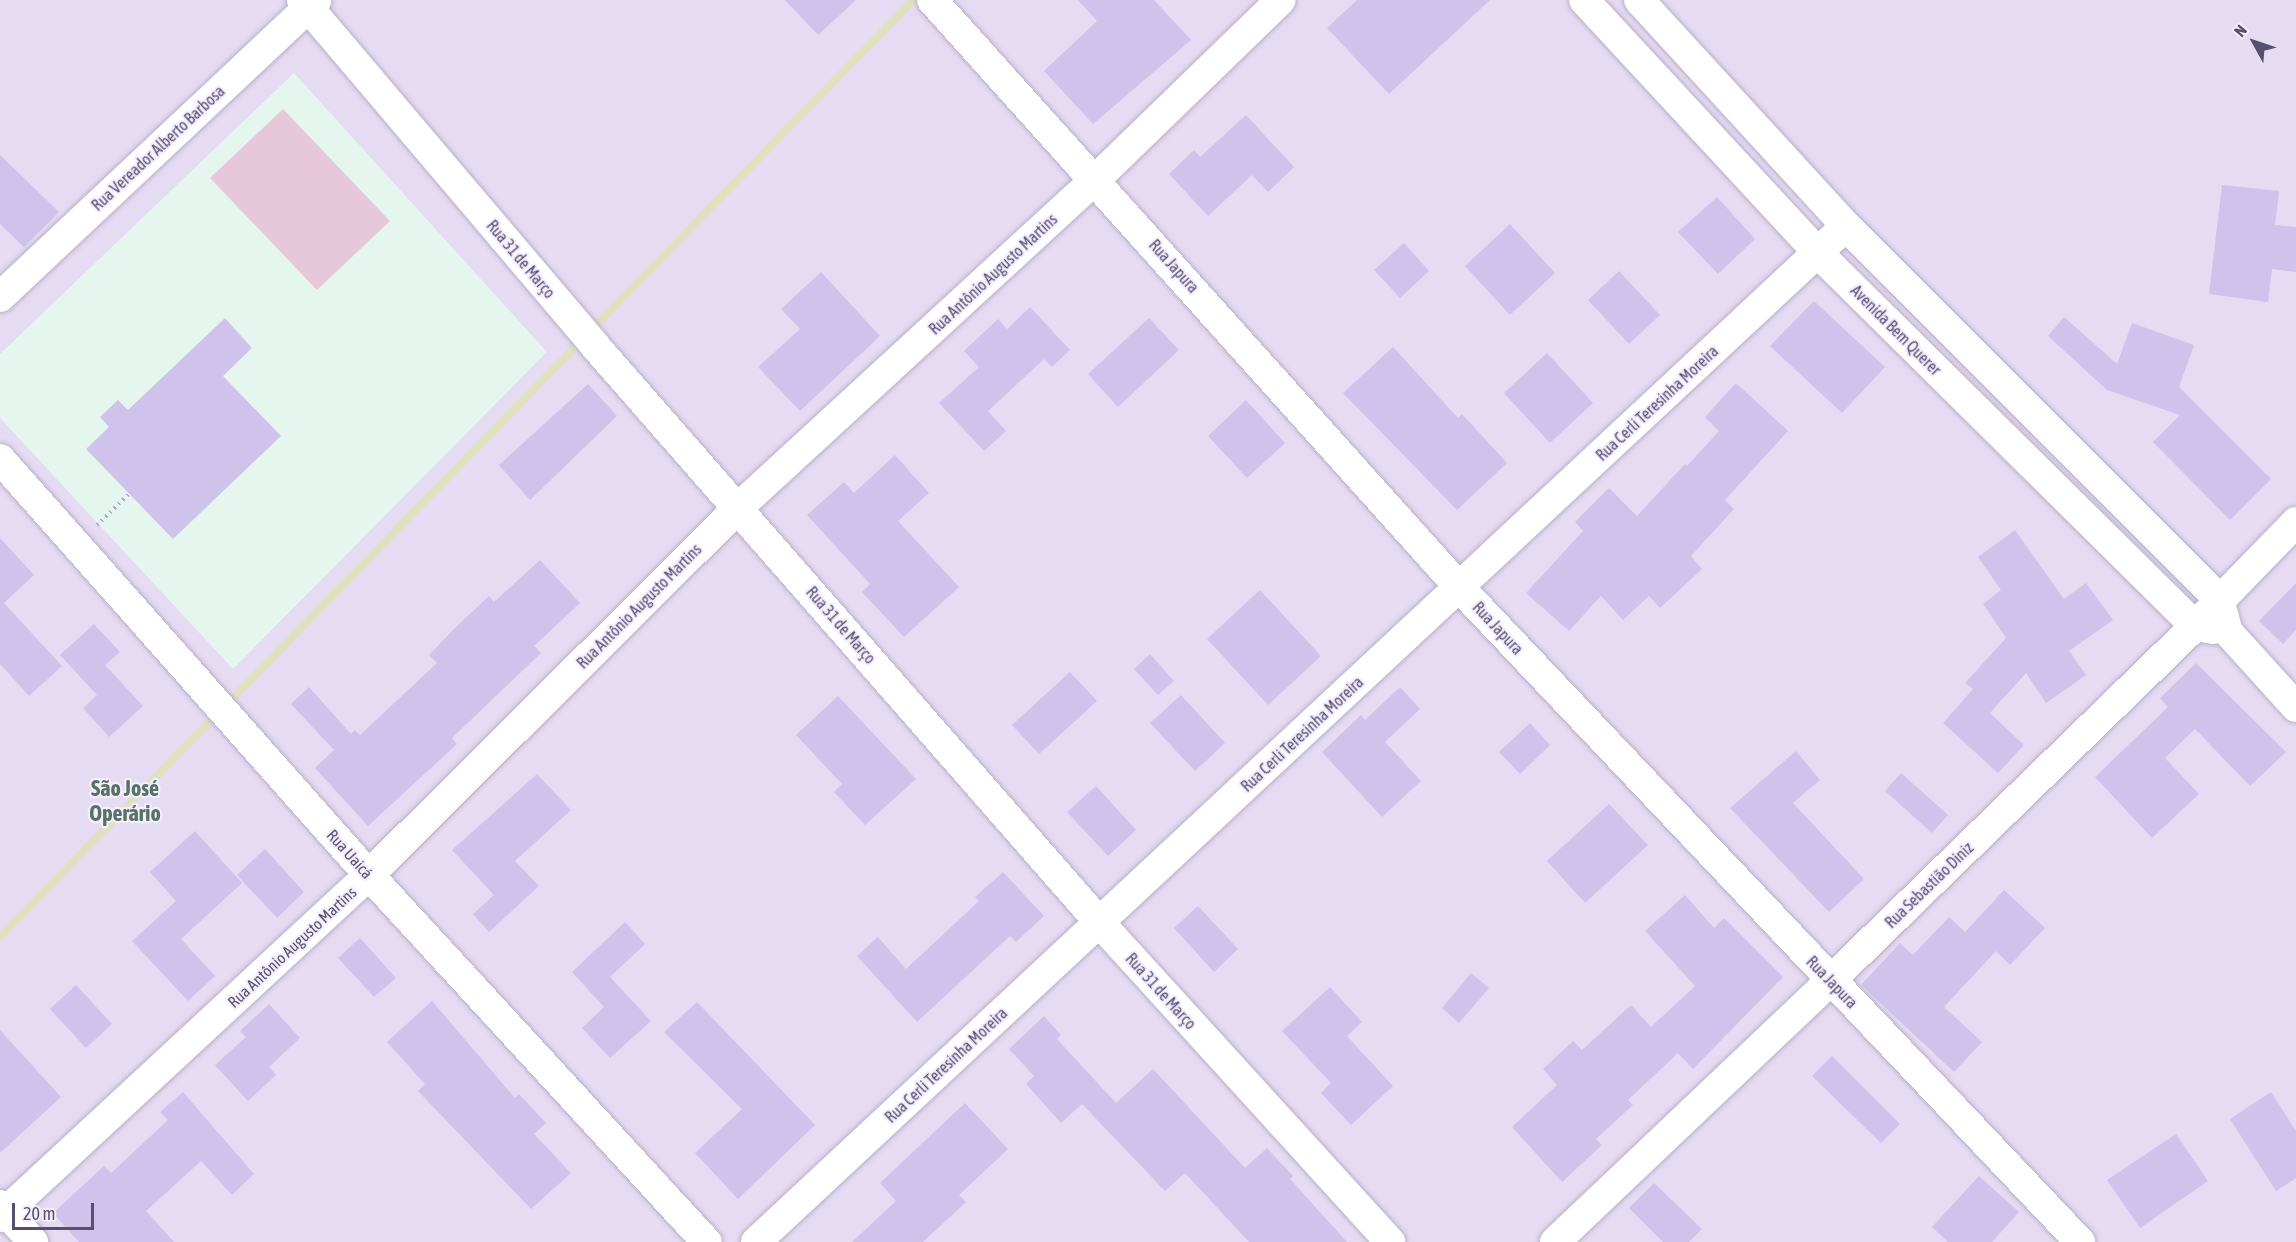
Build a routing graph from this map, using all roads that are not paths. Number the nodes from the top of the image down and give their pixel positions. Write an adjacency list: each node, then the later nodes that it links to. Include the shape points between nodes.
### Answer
1 (932, 0): 6 (street, Rua Japura)
2 (1281, 0): 6 (street, Rua Antônio Augusto Martins)
3 (1584, 0): 8 (street, Avenida Bem Querer)
4 (1638, 0): 7 (street)
5 (309, 2): 9 (street, Rua Vereador Alberto Barbosa); 11 (street, Rua 31 de Março, via 587,337)
6 (1096, 179): 11 (street, Rua Antônio Augusto Martins); 13 (street, Rua Japura)
7 (1846, 226): 8 (street, Rua Cerli Teresinha Moreira); 14 (street)
8 (1818, 253): 13 (street, Rua Cerli Teresinha Moreira); 15 (street, Avenida Bem Querer)
9 (0, 297)
10 (0, 459): 18 (street, Rua Uaicá)
11 (739, 507): 18 (street, Rua Antônio Augusto Martins); 19 (street, Rua 31 de Março)
12 (2296, 522): 14 (street, Rua Sebastião Diniz)
13 (1459, 587): 19 (street, Rua Cerli Teresinha Moreira); 20 (street, Rua Japura)
14 (2219, 599): 15 (street, Rua Sebastião Diniz); 16 (street)
15 (2195, 626): 16 (street); 20 (street, Rua Sebastião Diniz)
16 (2228, 632): 17 (street)
17 (2296, 707)
18 (369, 875): 21 (street, Rua Antônio Augusto Martins); 23 (street, Rua Uaicá)
19 (1099, 922): 24 (street, Rua Cerli Teresinha Moreira); 25 (street, Rua 31 de Março)
20 (1830, 981): 26 (street, Rua Sebastião Diniz); 27 (street, Rua Japura)
21 (2, 1211): 22 (street)
22 (33, 1242)
23 (707, 1242)
24 (756, 1242)
25 (1390, 1242)
26 (1555, 1242)
27 (2080, 1242)

